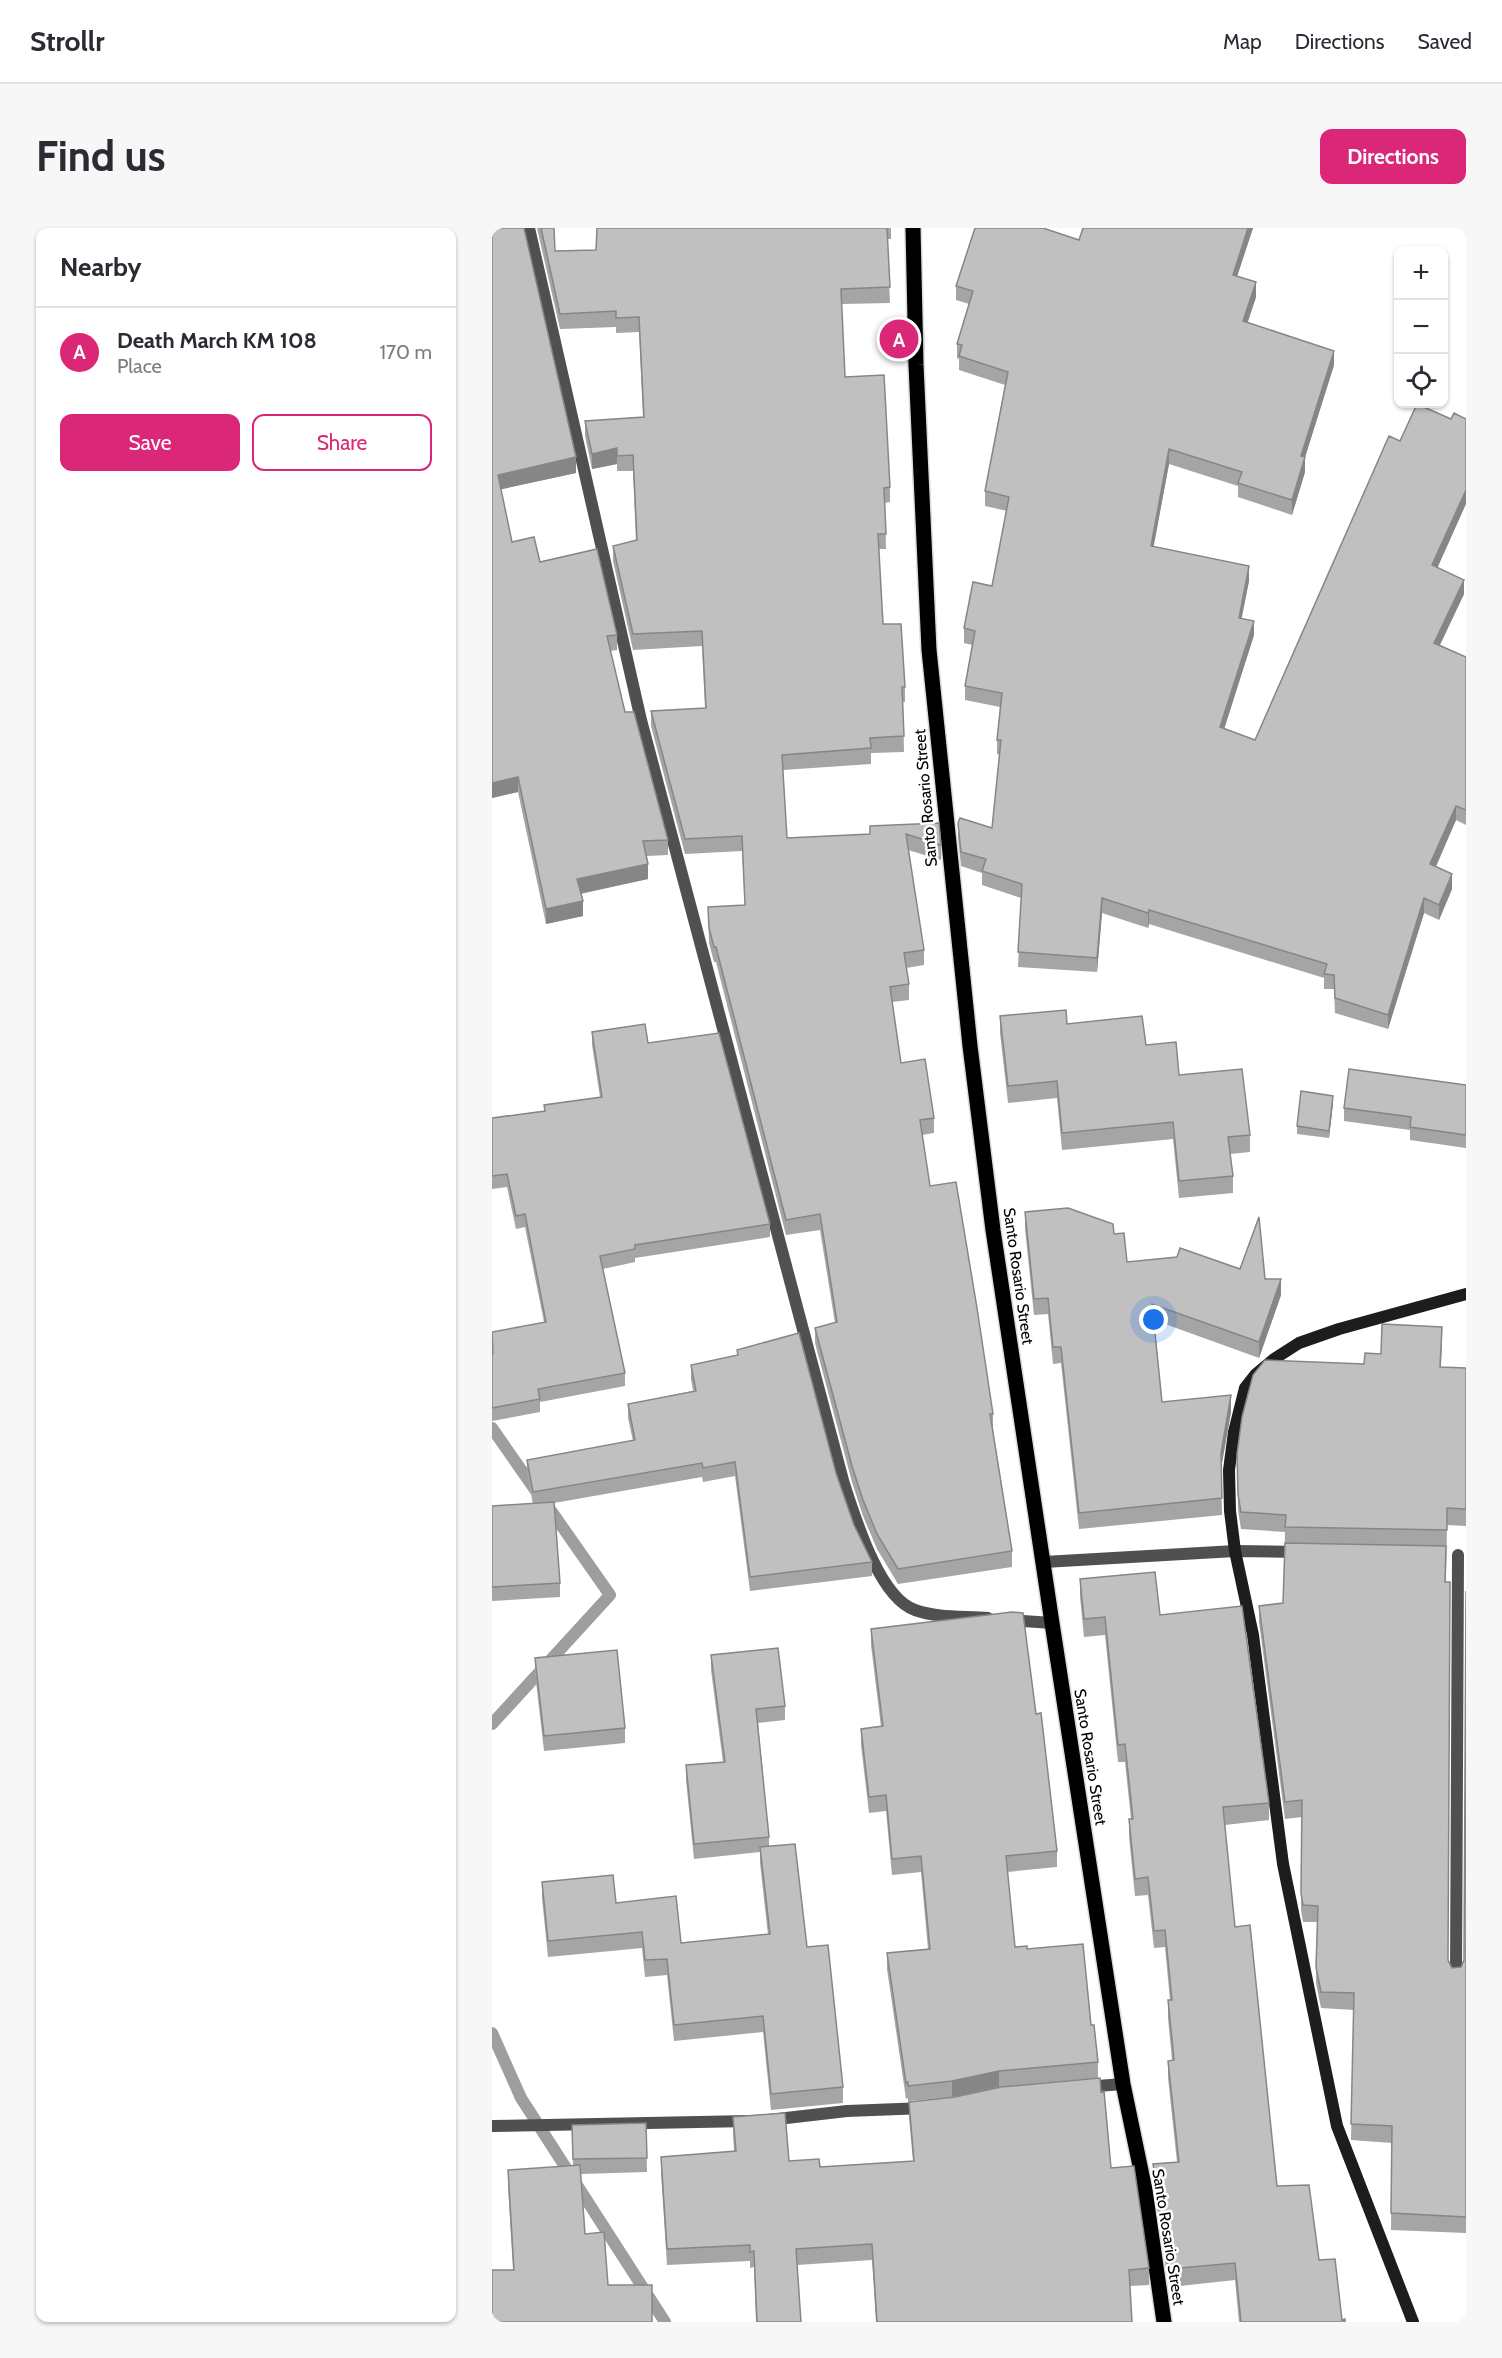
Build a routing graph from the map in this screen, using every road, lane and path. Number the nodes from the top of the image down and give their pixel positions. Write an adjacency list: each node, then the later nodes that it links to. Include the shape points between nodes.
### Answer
1 (529, 228): 8 (street, via 641,720 844,1484 863,1540 890,1587 914,1610)
2 (913, 228): 7 (main road, Santo Rosario Street, via 929,650 955,917 993,1230)
3 (1466, 1294): 4 (street, via 1299,1343 1256,1374 1245,1388 1229,1470)
4 (1235, 1551): 5 (street); 7 (street); 15 (street, via 1252,1635 1283,1864 1337,2126)
5 (1317, 1552)
6 (1457, 1555): 9 (street)
7 (1044, 1562): 8 (main road, Santo Rosario Street)
8 (1052, 1623): 10 (main road, Santo Rosario Street)
9 (1456, 1977)
10 (1123, 2084): 11 (street); 14 (main road, Santo Rosario Street, via 1145,2190)
11 (1067, 2089)
12 (934, 2107): 13 (street, via 847,2111 765,2121)
13 (492, 2126)
14 (1164, 2322)
15 (1413, 2322)

